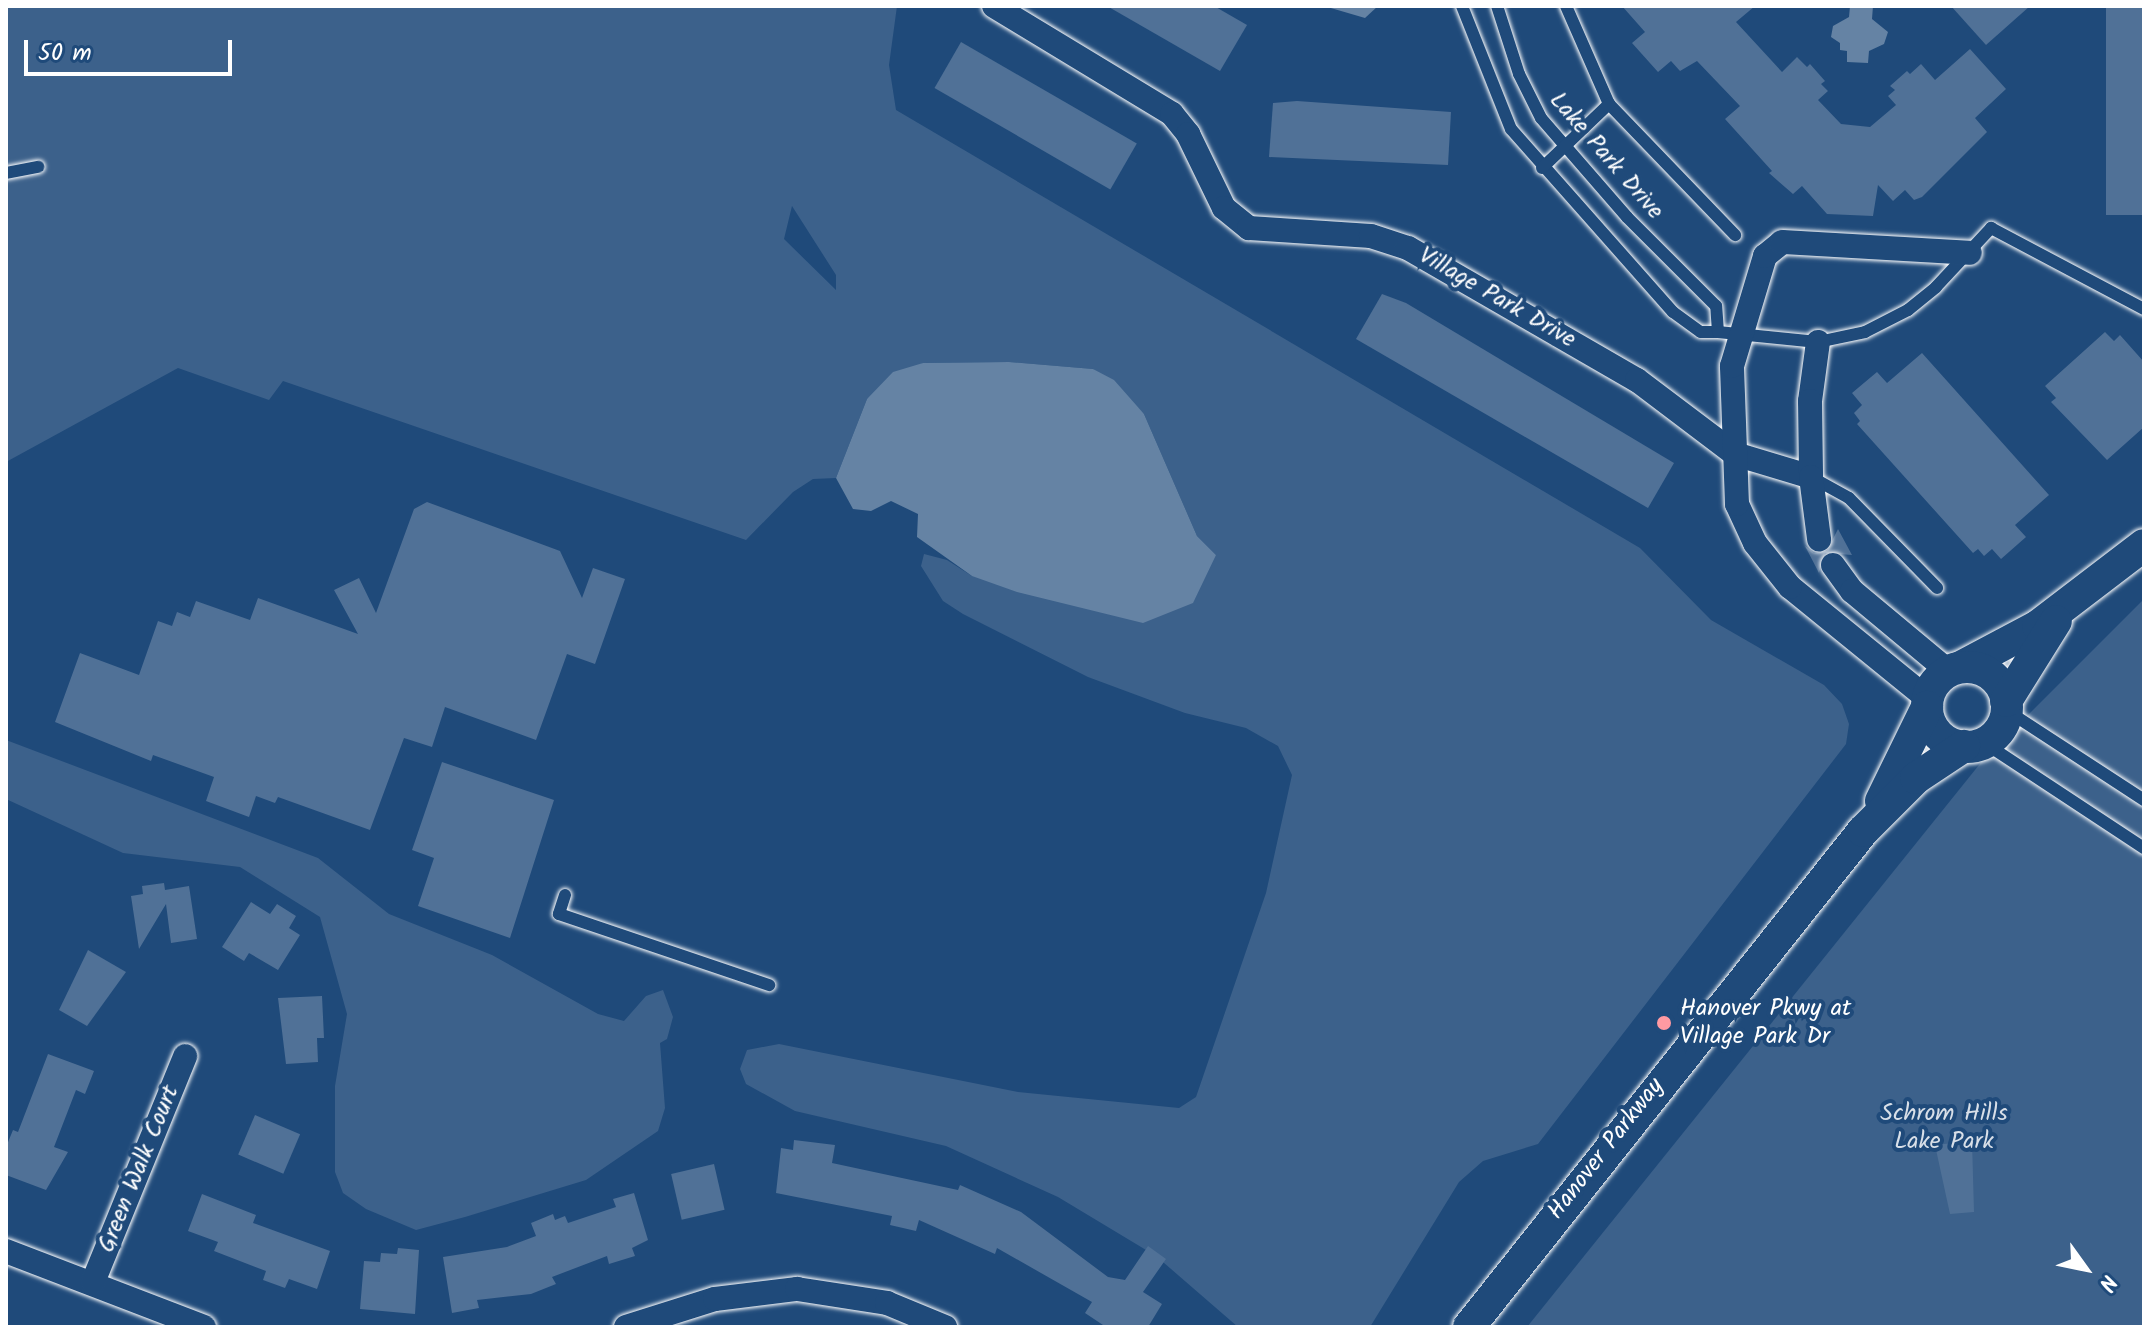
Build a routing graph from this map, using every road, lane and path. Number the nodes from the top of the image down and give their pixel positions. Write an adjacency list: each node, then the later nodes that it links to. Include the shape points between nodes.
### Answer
1 (994, 6): 16 (street, Village Park Drive, via 1172,114 1188,134 1224,208 1249,228 1371,236 1408,248 1637,380)
2 (1462, 6): 8 (lane, via 1497,104)
3 (1497, 6): 6 (lane, Lake Park Drive, via 1531,102)
4 (1566, 6): 5 (lane)
5 (1609, 104): 6 (lane); 10 (lane)
6 (1567, 146): 8 (lane); 13 (lane, Lake Park Drive, via 1719,312)
7 (38, 167): 9 (lane)
8 (1542, 168): 13 (lane, via 1673,312 1701,332)
9 (6, 173)
10 (1735, 235)
11 (1970, 253): 12 (lane, via 1991,228); 14 (street, via 1782,242 1765,256); 15 (lane, via 1908,310 1865,332)
12 (2144, 309)
13 (1718, 332): 14 (lane)
14 (1744, 334): 15 (lane); 16 (street, via 1732,366)
15 (1818, 342): 17 (street, via 1810,401)
16 (1735, 454): 17 (street); 24 (street, via 1737,504 1772,565 1790,587)
17 (1811, 477): 18 (street); 21 (lane, via 1849,498)
18 (1819, 539)
19 (2144, 545): 22 (street)
20 (1833, 565): 23 (street, via 1852,591)
21 (1937, 588)
22 (2075, 597): 23 (street, via 2004,647); 25 (street, via 2036,649)
23 (1954, 669): 24 (street); 25 (street, via 1991,674)
24 (1928, 703): 26 (street, via 1937,734); 28 (street, Hanover Parkway)
25 (2006, 705): 26 (street, via 1999,730); 27 (lane)
26 (1974, 744): 28 (street, Hanover Parkway, via 1916,778); 29 (lane)
27 (2144, 800)
28 (1863, 831): 36 (street, Hanover Parkway)
29 (2144, 848)
30 (565, 895): 31 (lane, via 559,914)
31 (769, 985)
32 (185, 1056): 34 (street, Green Walk Court)
33 (6, 1251): 34 (street)
34 (93, 1282): 37 (street)
35 (683, 1318): 38 (street); 39 (street, via 748,1293 797,1289 887,1303)
36 (1467, 1324)
37 (204, 1327)
38 (626, 1327)
39 (945, 1327)

